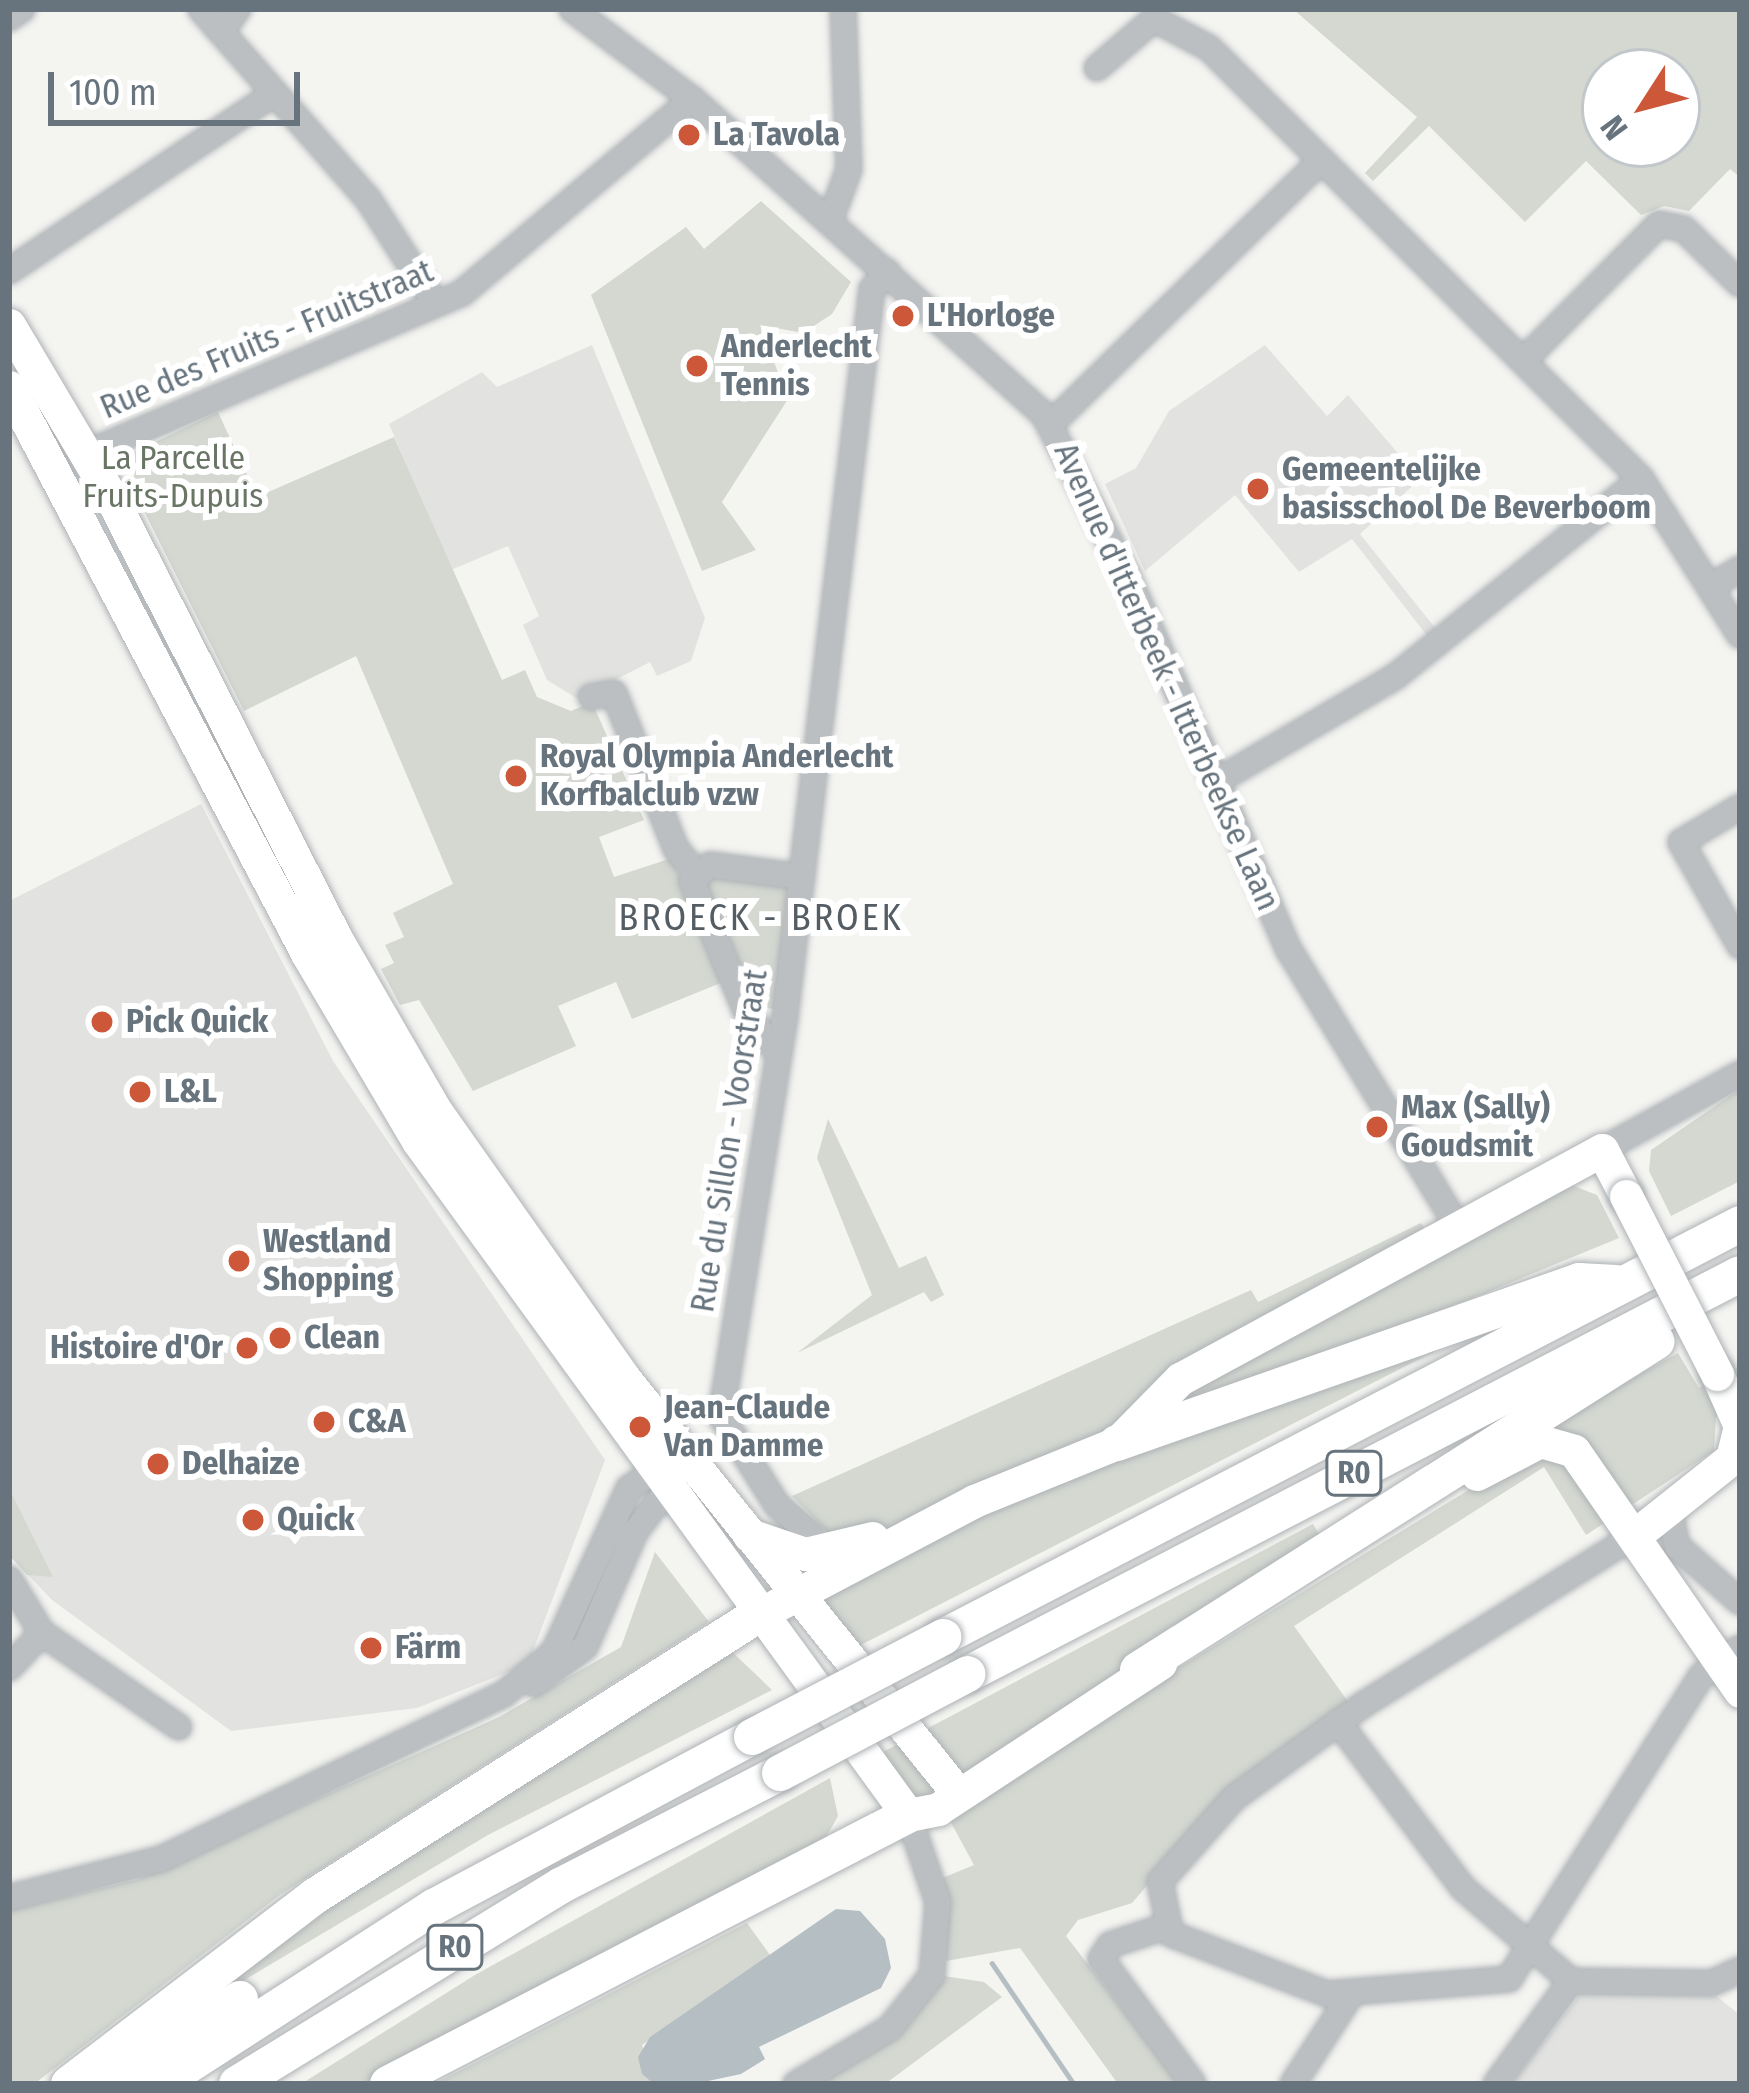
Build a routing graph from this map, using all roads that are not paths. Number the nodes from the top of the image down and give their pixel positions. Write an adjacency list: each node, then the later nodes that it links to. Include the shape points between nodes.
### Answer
1 (22, 9): 6 (street)
2 (201, 9): 7 (street)
3 (238, 9): 7 (street)
4 (572, 9): 10 (street, Avenue d'Itterbeek - Itterbeekse Laan)
5 (843, 9): 12 (street, via 849,169)
6 (9, 18)
7 (221, 32): 9 (street)
8 (1097, 68): 11 (street, via 1154,19 1176,25)
9 (272, 94): 13 (street); 16 (street, via 368,199)
10 (692, 99): 12 (street, Avenue d'Itterbeek - Itterbeekse Laan); 16 (street, Rue des Fruits - Fruitstraat, via 462,293)
11 (1322, 160): 18 (street); 21 (street)
12 (830, 221): 14 (street, Avenue d'Itterbeek - Itterbeekse Laan)
13 (9, 271)
14 (886, 272): 21 (street, Avenue d'Itterbeek - Itterbeekse Laan); 33 (street, Rue du Sillon - Voorstraat, via 872,290)
15 (1740, 284): 18 (street, via 1684,229 1659,224)
16 (435, 303): 22 (street, Rue des Fruits - Fruitstraat)
17 (9, 325): 22 (main road)
18 (1526, 359): 23 (street)
19 (9, 362): 22 (main road, via 64,444)
20 (9, 387): 30 (main road)
21 (1051, 424): 28 (street, Avenue d'Itterbeek - Itterbeekse Laan)
22 (87, 453): 29 (main road)
23 (1641, 479): 25 (street); 28 (street, via 1396,676)
24 (1740, 569): 25 (street)
25 (1711, 587): 26 (street)
26 (1740, 634)
27 (591, 697): 32 (street, via 614,693 676,849)
28 (1219, 780): 39 (street, Avenue d'Itterbeek - Itterbeekse Laan, via 1289,950)
29 (263, 797): 30 (street, via 242,790); 44 (main road, via 435,1110)
30 (227, 799): 45 (main road, via 418,1142)
31 (1740, 807): 34 (street, via 1682,842)
32 (694, 872): 33 (street); 35 (street, via 693,890 747,1014)
33 (802, 877): 35 (street, Rue du Sillon - Voorstraat)
34 (1740, 946)
35 (777, 1052): 50 (street, Rue du Sillon - Voorstraat, via 721,1422 777,1505)
36 (1740, 1074): 37 (street)
37 (1601, 1150): 39 (main road); 42 (main road, bridge, via 1717,1374)
38 (1740, 1224): 41 (highway, R0)
39 (1458, 1227): 43 (main road, via 1180,1378)
40 (1740, 1278): 57 (highway); 73 (highway, R0, bridge, via 540,1897)
41 (1626, 1283): 43 (highway, via 1579,1281); 64 (highway, R0, bridge)
42 (1739, 1442): 46 (main road, via 1720,1471)
43 (1118, 1443): 47 (main road)
44 (688, 1456): 45 (street); 48 (main road)
45 (658, 1481): 53 (main road); 63 (street, via 578,1657 161,1859)
46 (1682, 1497): 49 (main road); 52 (street, via 1671,1516 1677,1546)
47 (915, 1531): 50 (main road); 53 (main road)
48 (745, 1533): 50 (main road, via 805,1554); 53 (main road)
49 (1634, 1536): 55 (main road); 57 (main road, via 1574,1451 1540,1441 1191,1652); 59 (street)
50 (832, 1551)
51 (9, 1580): 54 (street)
52 (1740, 1602)
53 (777, 1605): 61 (main road, via 941,1762); 62 (main road); 70 (highway, via 316,1896)
54 (42, 1633): 56 (street); 60 (street)
55 (1730, 1655): 58 (main road); 66 (street, via 1701,1676)
56 (9, 1668)
57 (1138, 1670): 61 (main road)
58 (1740, 1691)
59 (1338, 1722): 65 (street, via 1282,1758 1186,1848 1159,1887); 66 (street, via 1464,1889)
60 (179, 1726)
61 (955, 1790): 62 (main road, via 938,1809)
62 (908, 1815): 74 (highway); 75 (street, via 938,1902 932,1975 890,2028)
63 (9, 1898)
64 (434, 1907): 71 (highway, via 396,1906); 72 (highway, R0)
65 (1167, 1925): 69 (street, via 1186,1946); 76 (street, via 1110,1945 1101,1959)
66 (1530, 1945): 68 (street); 69 (street, via 1503,1982)
67 (1740, 1970): 68 (street, via 1712,1983)
68 (1571, 1982): 78 (street)
69 (1350, 1996): 77 (street)
70 (69, 2084)
71 (108, 2084)
72 (159, 2084)
73 (237, 2084)
74 (388, 2084)
75 (796, 2084)
76 (1192, 2084)
77 (1293, 2084)
78 (1496, 2084)

